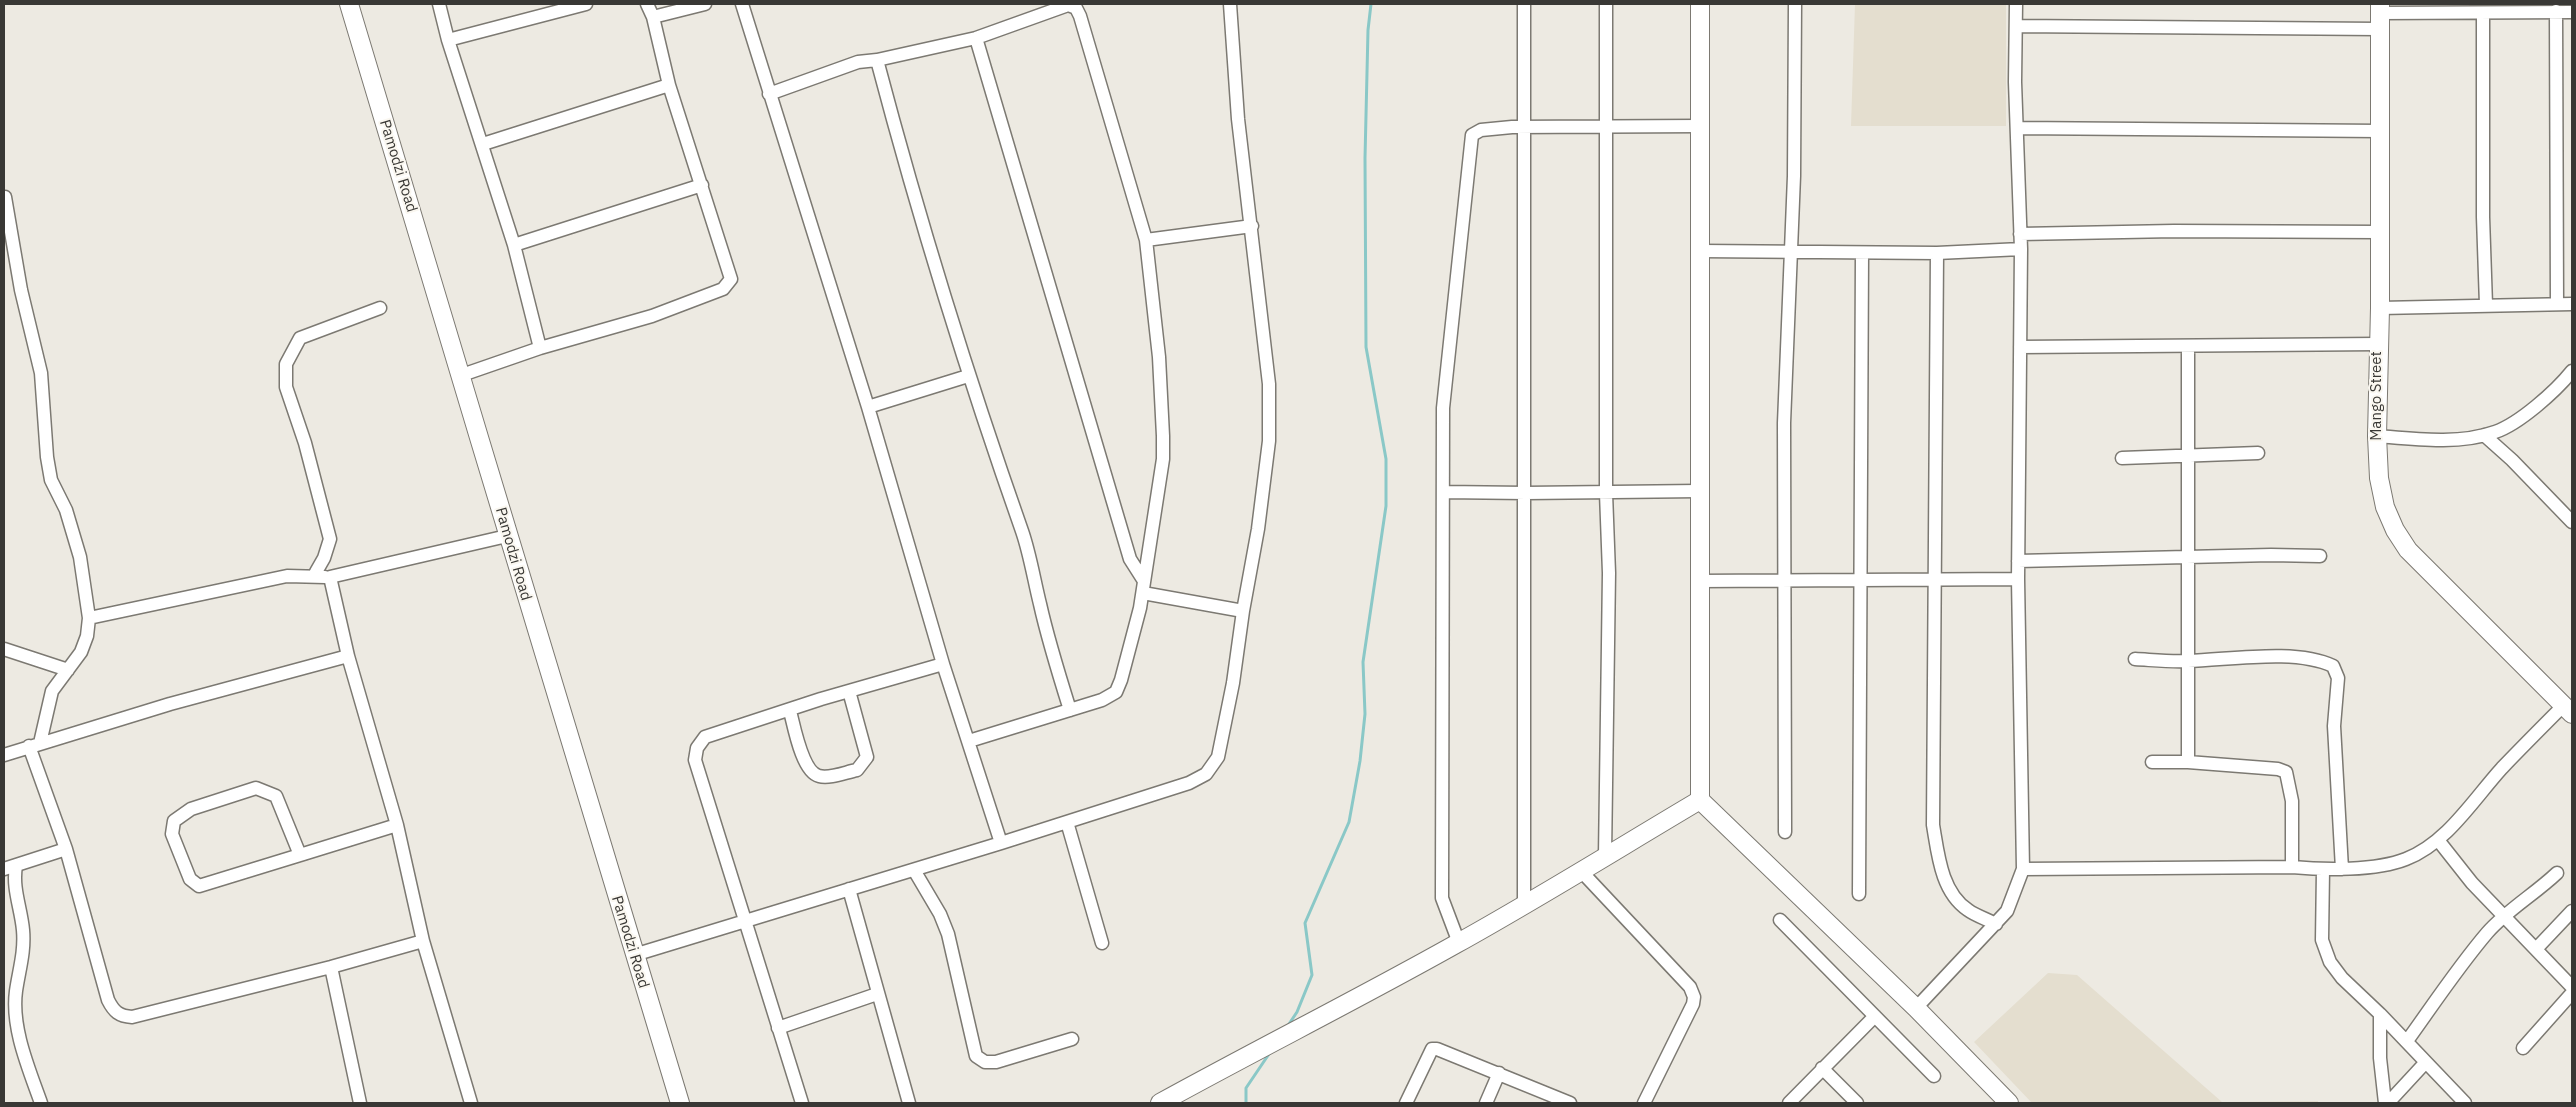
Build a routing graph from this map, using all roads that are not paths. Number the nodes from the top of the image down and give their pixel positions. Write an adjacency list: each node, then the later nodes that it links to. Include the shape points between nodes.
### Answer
1 (349, 4): 51 (street, Pamodzi Road)
2 (439, 4): 20 (street)
3 (586, 4): 20 (street)
4 (647, 4): 17 (street)
5 (705, 4): 17 (street)
6 (742, 4): 23 (street)
7 (1230, 4): 32 (street, via 1238,119)
8 (1524, 4): 26 (street)
9 (1606, 4): 24 (street)
10 (1700, 4): 25 (street)
11 (1795, 4): 40 (street)
12 (2016, 4): 18 (street)
13 (2556, 11): 14 (street); 15 (street); 42 (street)
14 (2572, 12)
15 (2483, 13): 16 (street); 44 (street)
16 (2380, 15): 18 (street); 28 (street, Mango Street)
17 (653, 17): 22 (street)
18 (2016, 26): 27 (street)
19 (976, 38): 21 (street); 35 (street, via 1068,5 1076,8); 76 (street, via 1130,559)
20 (448, 40): 29 (street)
21 (877, 60): 23 (street, via 858,62); 52 (street, via 918,214)
22 (669, 85): 29 (street); 30 (street)
23 (769, 94): 54 (street)
24 (1607, 125): 25 (street); 26 (street); 63 (street)
25 (1701, 126): 38 (street)
26 (1523, 127): 61 (street, via 1481,130 1472,135 1443,408); 62 (street)
27 (2017, 128): 28 (street); 34 (street)
28 (2380, 131): 33 (street, Mango Street)
29 (483, 144): 36 (street)
30 (702, 185): 36 (street); 50 (street, via 730,279 722,290 652,316)
31 (4, 196): 78 (street, via 21,290 41,373 51,480 66,510 80,557)
32 (1252, 226): 35 (street); 77 (street, via 1269,384 1270,441)
33 (2379, 232): 34 (street); 46 (street, Mango Street)
34 (2020, 234): 37 (street)
35 (1146, 240): 76 (street, via 1164,436)
36 (514, 244): 50 (street)
37 (2021, 250): 41 (street); 48 (street)
38 (1701, 251): 40 (street); 60 (street)
39 (1862, 252): 40 (street); 41 (street); 72 (street)
40 (1790, 253): 75 (street, via 1784,422)
41 (1937, 253): 73 (street)
42 (2557, 304): 43 (street); 44 (street)
43 (2572, 304)
44 (2486, 305): 46 (street)
45 (380, 308): 69 (street, via 300,338 286,364 286,387 306,443 330,539)
46 (2380, 308): 47 (street, Mango Street)
47 (2378, 344): 49 (street); 56 (street, Mango Street)
48 (2020, 347): 49 (street); 68 (street)
49 (2188, 347): 58 (street)
50 (540, 348): 51 (street)
51 (462, 375): 65 (street, Pamodzi Road)
52 (968, 376): 54 (street); 86 (street, via 1022,531 1051,653)
53 (2570, 378): 55 (street, via 2519,418 2497,432)
54 (868, 407): 83 (street)
55 (2484, 435): 56 (street, via 2453,438); 64 (street)
56 (2377, 436): 87 (street, Mango Street, via 2379,478 2386,507 2408,550)
57 (2258, 453): 58 (street)
58 (2189, 456): 59 (street); 67 (street)
59 (2122, 458)
60 (1698, 491): 63 (street); 74 (street)
61 (1444, 492): 62 (street); 121 (street, via 1442,898)
62 (1526, 493): 63 (street); 113 (street)
63 (1606, 493): 102 (street, via 1609,573)
64 (2572, 522)
65 (507, 536): 70 (street); 123 (street, Pamodzi Road)
66 (2320, 556): 67 (street)
67 (2188, 557): 68 (street); 82 (street)
68 (2018, 561): 71 (street)
69 (316, 572)
70 (330, 577): 78 (street, via 287,576); 80 (street)
71 (2018, 579): 73 (street); 105 (street)
72 (1861, 580): 73 (street); 75 (street); 112 (street)
73 (1934, 580): 118 (street, via 1936,722 1933,825 1941,869 1952,892 1967,909)
74 (1699, 581): 75 (street); 94 (street)
75 (1785, 581): 97 (street)
76 (1143, 587): 77 (street); 86 (street, via 1116,692)
77 (1243, 611): 95 (street, via 1218,758 1206,774 1189,783)
78 (89, 618): 84 (street, via 81,652)
79 (4, 649): 84 (street)
80 (348, 656): 90 (street); 96 (street)
81 (2135, 659): 82 (street)
82 (2187, 661): 93 (street); 106 (street, via 2267,656 2324,662 2333,666 2338,678 2334,726)
83 (943, 664): 85 (street); 89 (street)
84 (68, 670): 90 (street, via 52,691)
85 (849, 691): 88 (street); 88 (street, via 867,757 857,770 826,776 812,773 805,762)
86 (1070, 710): 89 (street)
87 (2568, 710): 98 (street, via 2502,768)
88 (790, 711): 116 (street, via 704,737 697,748 695,760)
89 (969, 741): 99 (street)
90 (34, 745): 91 (street); 100 (street)
91 (4, 755)
92 (2152, 762): 93 (street)
93 (2188, 762): 104 (street, via 2286,772 2292,801)
94 (1700, 800): 102 (street); 128 (street)
95 (1067, 822): 99 (street); 120 (street)
96 (398, 825): 101 (street); 119 (street)
97 (1785, 832)
98 (2438, 840): 106 (street, via 2405,860); 115 (street, via 2472,882)
99 (1001, 843): 107 (street)
100 (66, 849): 103 (street); 124 (street, via 108,1000 113,1011 122,1016 132,1017)
101 (300, 855): 101 (street, via 199,886 190,879 172,834 174,822 191,809 256,788 276,796)
102 (1605, 856): 109 (street)
103 (10, 867): 139 (street, via 22,920 24,953 16,992 17,1014)
104 (2292, 867): 105 (street); 108 (street)
105 (2023, 869): 118 (street, via 2007,911)
106 (2342, 869): 108 (street)
107 (914, 870): 111 (street); 132 (street, via 948,934 976,1056 985,1062 996,1062)
108 (2323, 870): 129 (street, via 2322,940 2342,978)
109 (1581, 871): 113 (street); 149 (street, via 1674,968 1694,997)
110 (2557, 873): 115 (street, via 2534,895)
111 (849, 889): 116 (street); 127 (street)
112 (1859, 894)
113 (1524, 905): 121 (street)
114 (2572, 911): 122 (street)
115 (2505, 915): 122 (street); 133 (street, via 2487,933)
116 (746, 920): 123 (street); 131 (street)
117 (1780, 920): 130 (street)
118 (1996, 924): 128 (street)
119 (423, 941): 124 (street); 141 (street)
120 (1102, 943)
121 (1459, 943): 145 (street)
122 (2536, 949): 125 (street)
123 (634, 955): 142 (street, Pamodzi Road)
124 (331, 967): 140 (street)
125 (2572, 987)
126 (2572, 993): 134 (street)
127 (877, 994): 131 (street); 144 (street)
128 (1916, 1008): 152 (street)
129 (2380, 1014): 133 (street); 153 (street, via 2380,1058)
130 (1875, 1016): 136 (street); 138 (street)
131 (778, 1028): 143 (street)
132 (1072, 1039)
133 (2406, 1041): 135 (street)
134 (2523, 1048)
135 (2425, 1063): 153 (street); 154 (street)
136 (1822, 1068): 150 (street); 151 (street)
137 (1499, 1073): 146 (street, via 1445,1051 1432,1049); 147 (street); 148 (street)
138 (1934, 1076)
139 (41, 1103)
140 (360, 1103)
141 (471, 1103)
142 (680, 1103)
143 (802, 1103)
144 (909, 1103)
145 (1160, 1103)
146 (1406, 1103)
147 (1486, 1103)
148 (1568, 1103)
149 (1644, 1103)
150 (1789, 1103)
151 (1857, 1103)
152 (2009, 1103)
153 (2386, 1103)
154 (2465, 1103)

